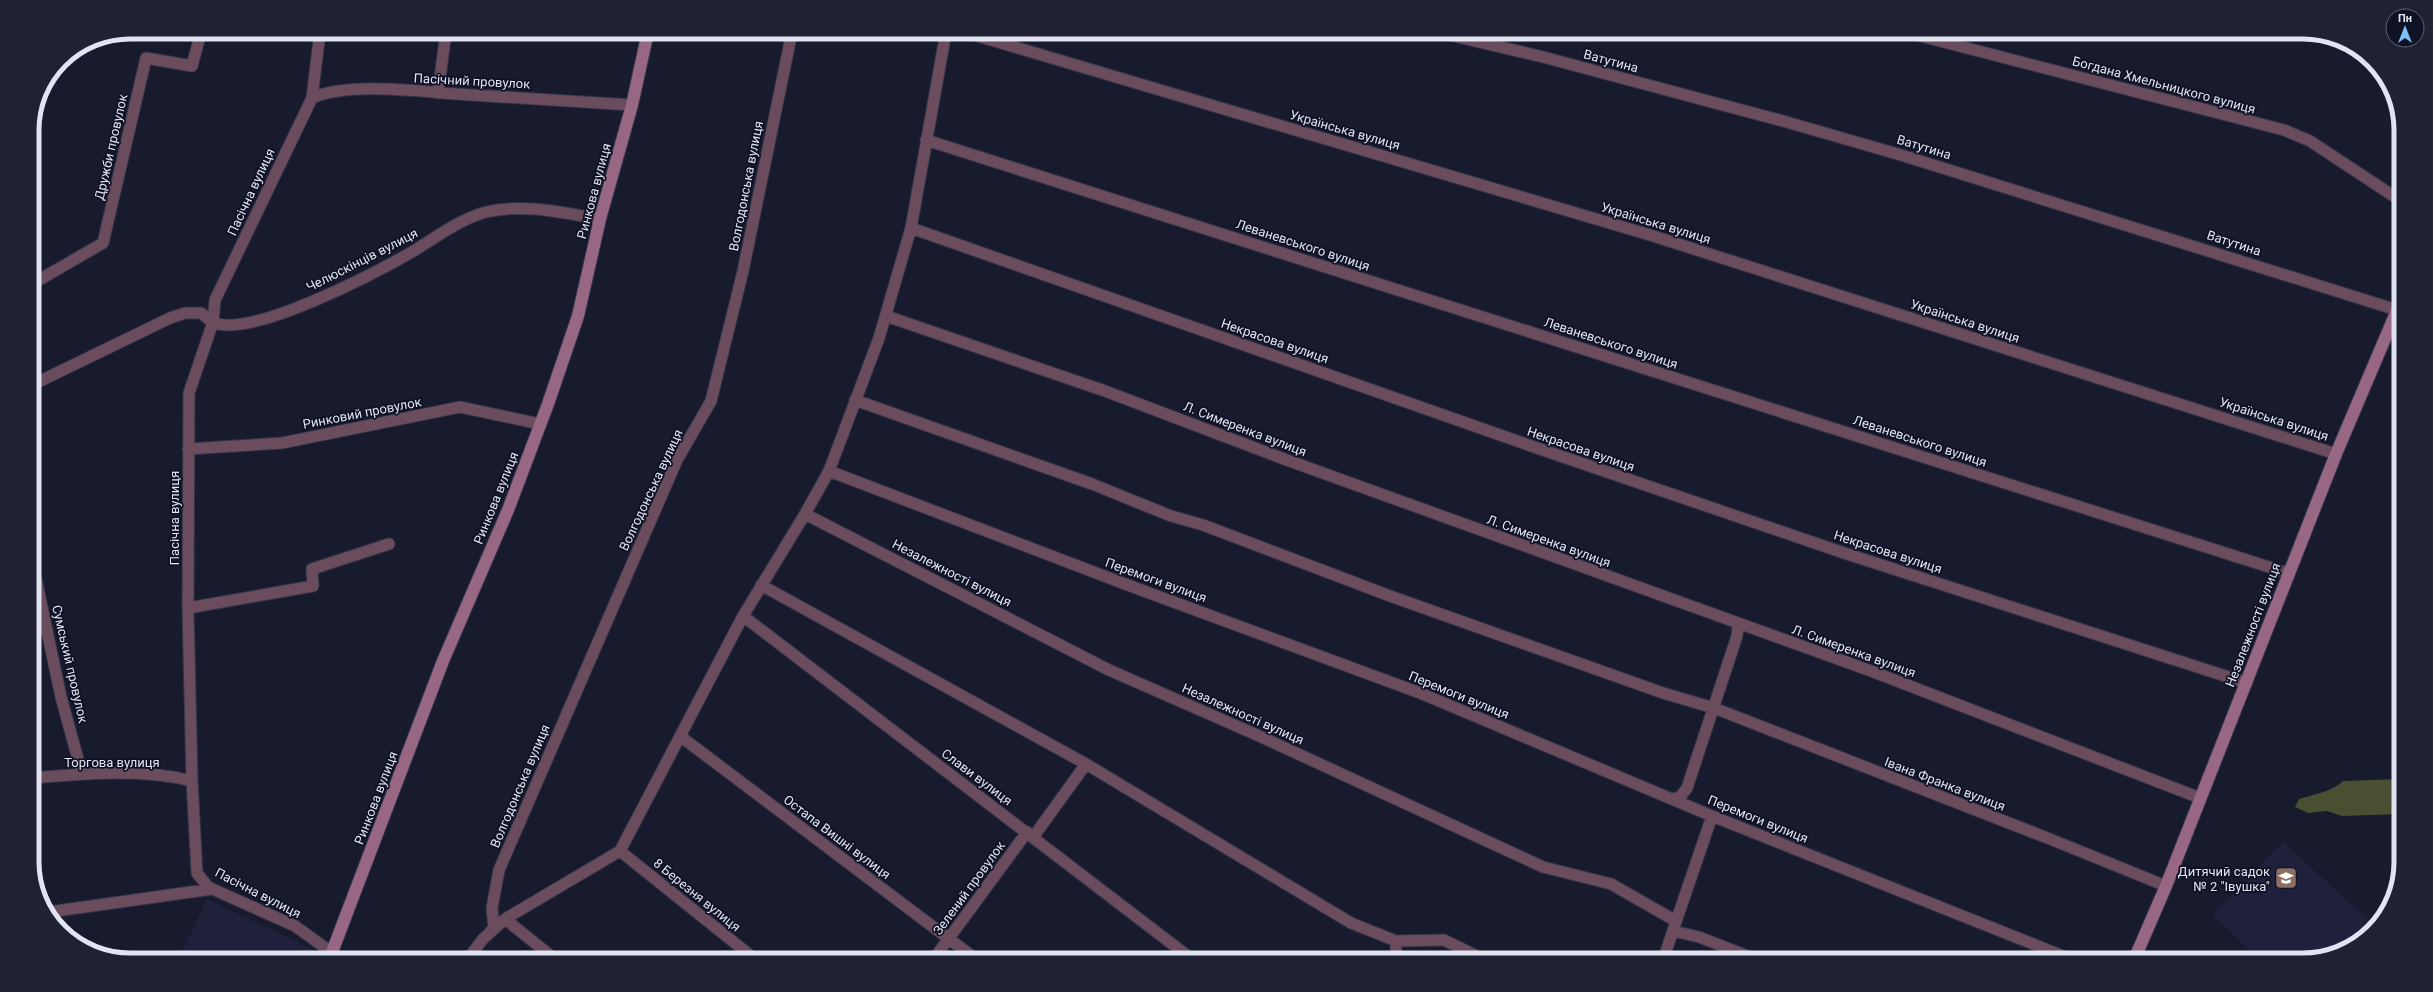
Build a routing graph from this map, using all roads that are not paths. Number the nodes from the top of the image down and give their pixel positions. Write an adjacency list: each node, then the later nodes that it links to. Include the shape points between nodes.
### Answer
1 (199, 39): 17 (street, Дружби провулок, via 192,66 146,58 103,243)
2 (319, 39): 11 (street, Пасічна вулиця)
3 (445, 39): 10 (street)
4 (646, 39): 12 (main road, Ринкова вулиця)
5 (791, 39): 53 (street, Волгодонська вулиця, via 743,271 711,401 677,460 499,870 492,908 494,928)
6 (945, 39): 13 (street)
7 (988, 39): 26 (street, Українська вулиця, via 1650,235)
8 (1467, 39): 18 (street, Ватутина, via 1543,57 1857,142)
9 (1932, 39): 14 (street, Богдана Хмельницкого вулиця, via 2284,130 2310,141)
10 (438, 93): 11 (street, Пасічний провулок, via 335,91); 12 (street, Пасічний провулок)
11 (312, 98): 21 (street, Пасічна вулиця, via 215,300)
12 (632, 105): 15 (main road, Ринкова вулиця)
13 (926, 140): 16 (street); 30 (street, Леваневського вулиця)
14 (2394, 196)
15 (600, 219): 21 (street, Челюскінців вулиця, via 536,208 505,208 485,213 455,226 411,253 319,300 253,323 232,325); 24 (main road, Ринкова вулиця, via 578,316)
16 (911, 228): 19 (street); 36 (street, Некрасова вулиця, via 1791,535)
17 (39, 280)
18 (2394, 303)
19 (886, 316): 23 (street); 35 (street, Л. Симеренка вулиця, via 1105,390 1284,459)
20 (2394, 317): 26 (main road, Незалежності вулиця)
21 (213, 322): 22 (street, Челюскінців вулиця, via 201,313 185,313 170,318); 25 (street, Пасічна вулиця, via 189,394)
22 (39, 382)
23 (855, 400): 27 (street); 37 (street, Івана Франка вулиця, via 1070,476 1390,596 1663,693)
24 (540, 424): 25 (street, Ринковий провулок, via 460,407 282,443); 57 (main road, Ринкова вулиця, via 508,510 443,661)
25 (188, 448): 33 (street, Пасічна вулиця)
26 (2336, 454): 30 (main road, Незалежності вулиця)
27 (828, 470): 28 (street); 44 (street, Перемоги вулиця, via 1420,693)
28 (805, 514): 31 (street); 52 (street, Незалежності вулиця, via 1109,670 1543,867 1611,884)
29 (389, 544): 33 (street, via 312,569 313,586)
30 (2288, 573): 36 (main road, Незалежності вулиця)
31 (761, 585): 34 (street); 39 (street)
32 (39, 594): 40 (street, Сумський провулок, via 61,697)
33 (188, 608): 42 (street, Пасічна вулиця)
34 (743, 616): 38 (street); 46 (street, Слави вулиця)
35 (1738, 624): 37 (street, via 1737,636); 43 (street, Л. Симеренка вулиця, via 1952,701)
36 (2247, 683): 43 (main road, Незалежності вулиця)
37 (1714, 708): 44 (street, via 1686,788 1681,796); 48 (street, Івана Франка вулиця)
38 (680, 736): 47 (street); 54 (street, Остапа Вишні вулиця)
39 (1086, 764): 46 (street, Зелений провулок); 55 (street, via 1351,923)
40 (82, 774): 41 (street, Торгова вулиця); 42 (street, Торгова вулиця, via 172,776)
41 (39, 777)
42 (192, 781): 49 (street, Пасічна вулиця, via 197,873)
43 (2200, 798): 48 (main road, Незалежності вулиця)
44 (1674, 799): 45 (street, Перемоги вулиця)
45 (1712, 816): 52 (street); 68 (street, Перемоги вулиця)
46 (1030, 834): 54 (street, Зелений провулок); 63 (street, Слави вулиця)
47 (620, 851): 51 (street); 60 (street, 8 Березня вулиця)
48 (2166, 886): 69 (main road, Незалежності вулиця)
49 (212, 889): 50 (street); 56 (street, Пасічна вулиця, via 295,926)
50 (54, 911)
51 (505, 919): 53 (street); 59 (street)
52 (1674, 926): 66 (street); 67 (street, Незалежності вулиця)
53 (483, 939): 58 (street)
54 (950, 939): 61 (street, Зелений провулок); 62 (street, Остапа Вишні вулиця)
55 (1396, 941): 64 (street); 65 (street, via 1444,940)
56 (326, 953)
57 (331, 953)
58 (472, 953)
59 (547, 953)
60 (747, 953)
61 (939, 953)
62 (968, 953)
63 (1184, 953)
64 (1396, 953)
65 (1471, 953)
66 (1665, 953)
67 (1740, 953)
68 (2055, 953)
69 (2137, 953)

